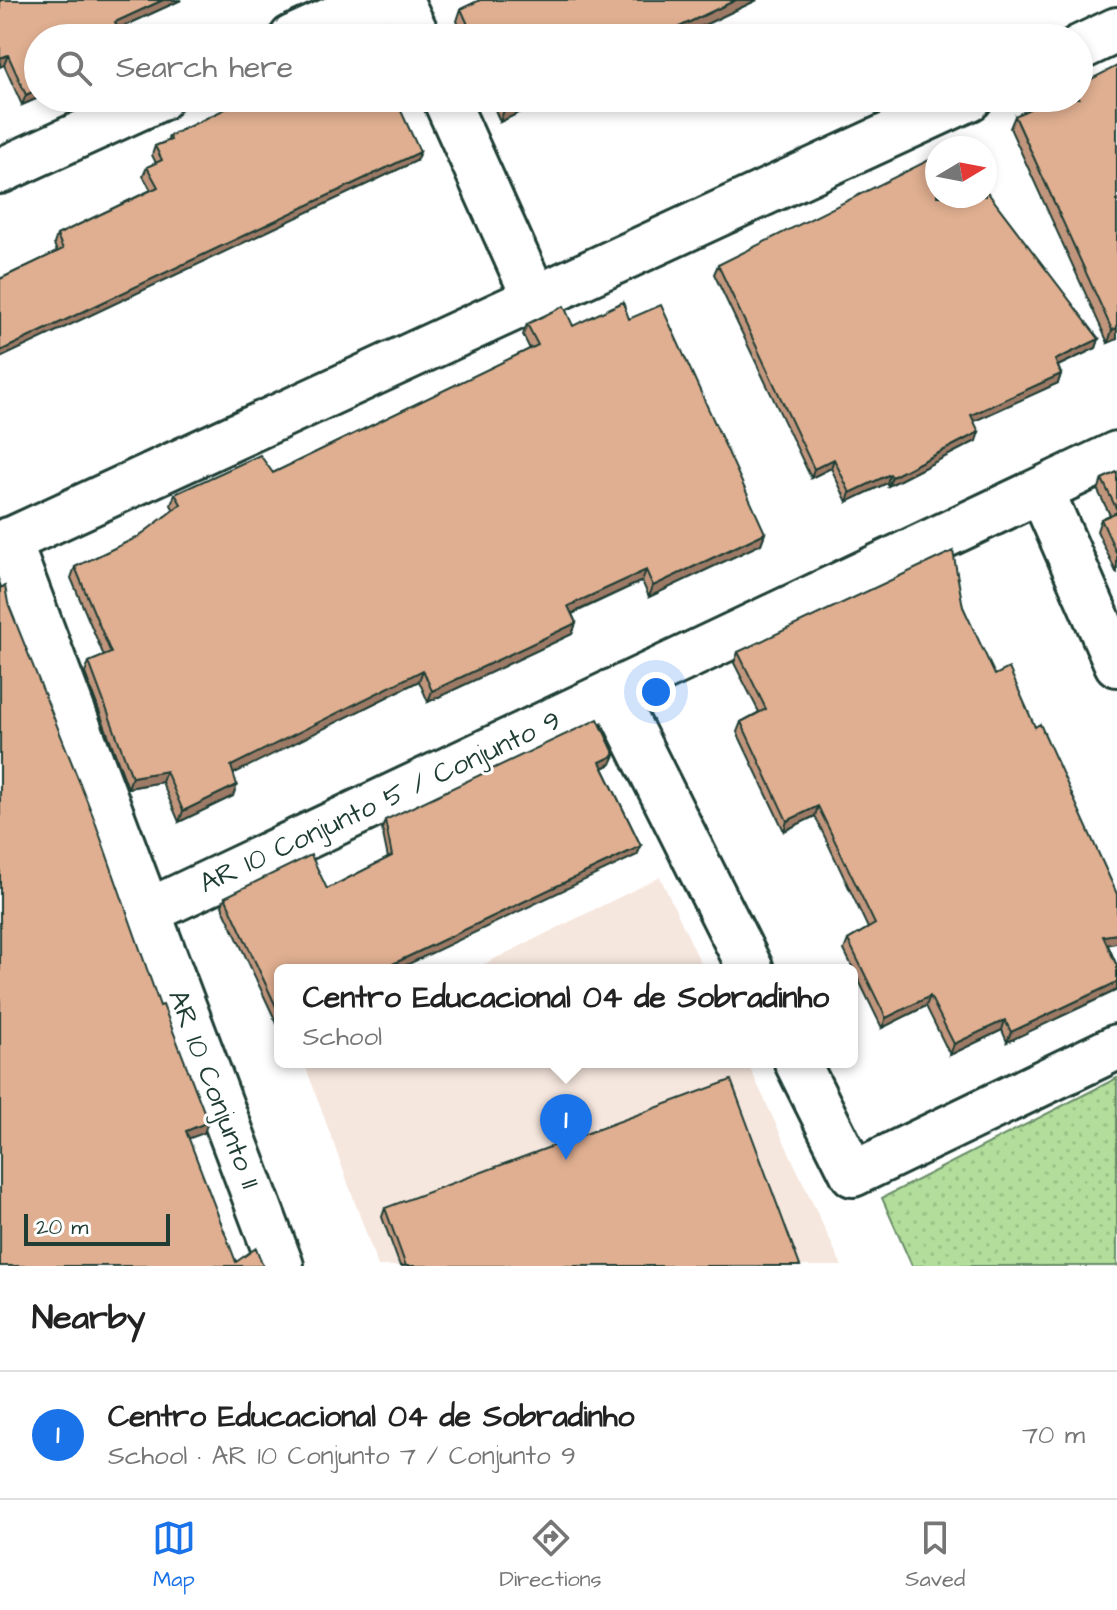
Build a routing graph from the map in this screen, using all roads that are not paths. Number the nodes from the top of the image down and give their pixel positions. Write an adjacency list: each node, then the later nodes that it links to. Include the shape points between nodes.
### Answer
1 (375, 0): 3 (street)
2 (400, 0): 4 (street)
3 (323, 24)
4 (411, 24)
5 (1117, 30): 6 (street)
6 (1093, 41)
7 (129, 112): 10 (street)
8 (451, 112): 11 (street)
9 (940, 112): 11 (street)
10 (0, 171)
11 (535, 298): 14 (street)
12 (1117, 454): 13 (street, AR 10 Conjunto 5 / Conjunto 9)
13 (1041, 490): 15 (street); 16 (street, AR 10 Conjunto 5 / Conjunto 9)
14 (4, 542): 17 (street, AR 10 Conjunto 11)
15 (1117, 664)
16 (612, 692): 17 (street, AR 10 Conjunto 5 / Conjunto 9); 18 (street)
17 (147, 912): 21 (street, AR 10 Conjunto 11)
18 (748, 964)
19 (1117, 1047): 20 (street, via 853,1174)
20 (800, 1068)
21 (281, 1266)

